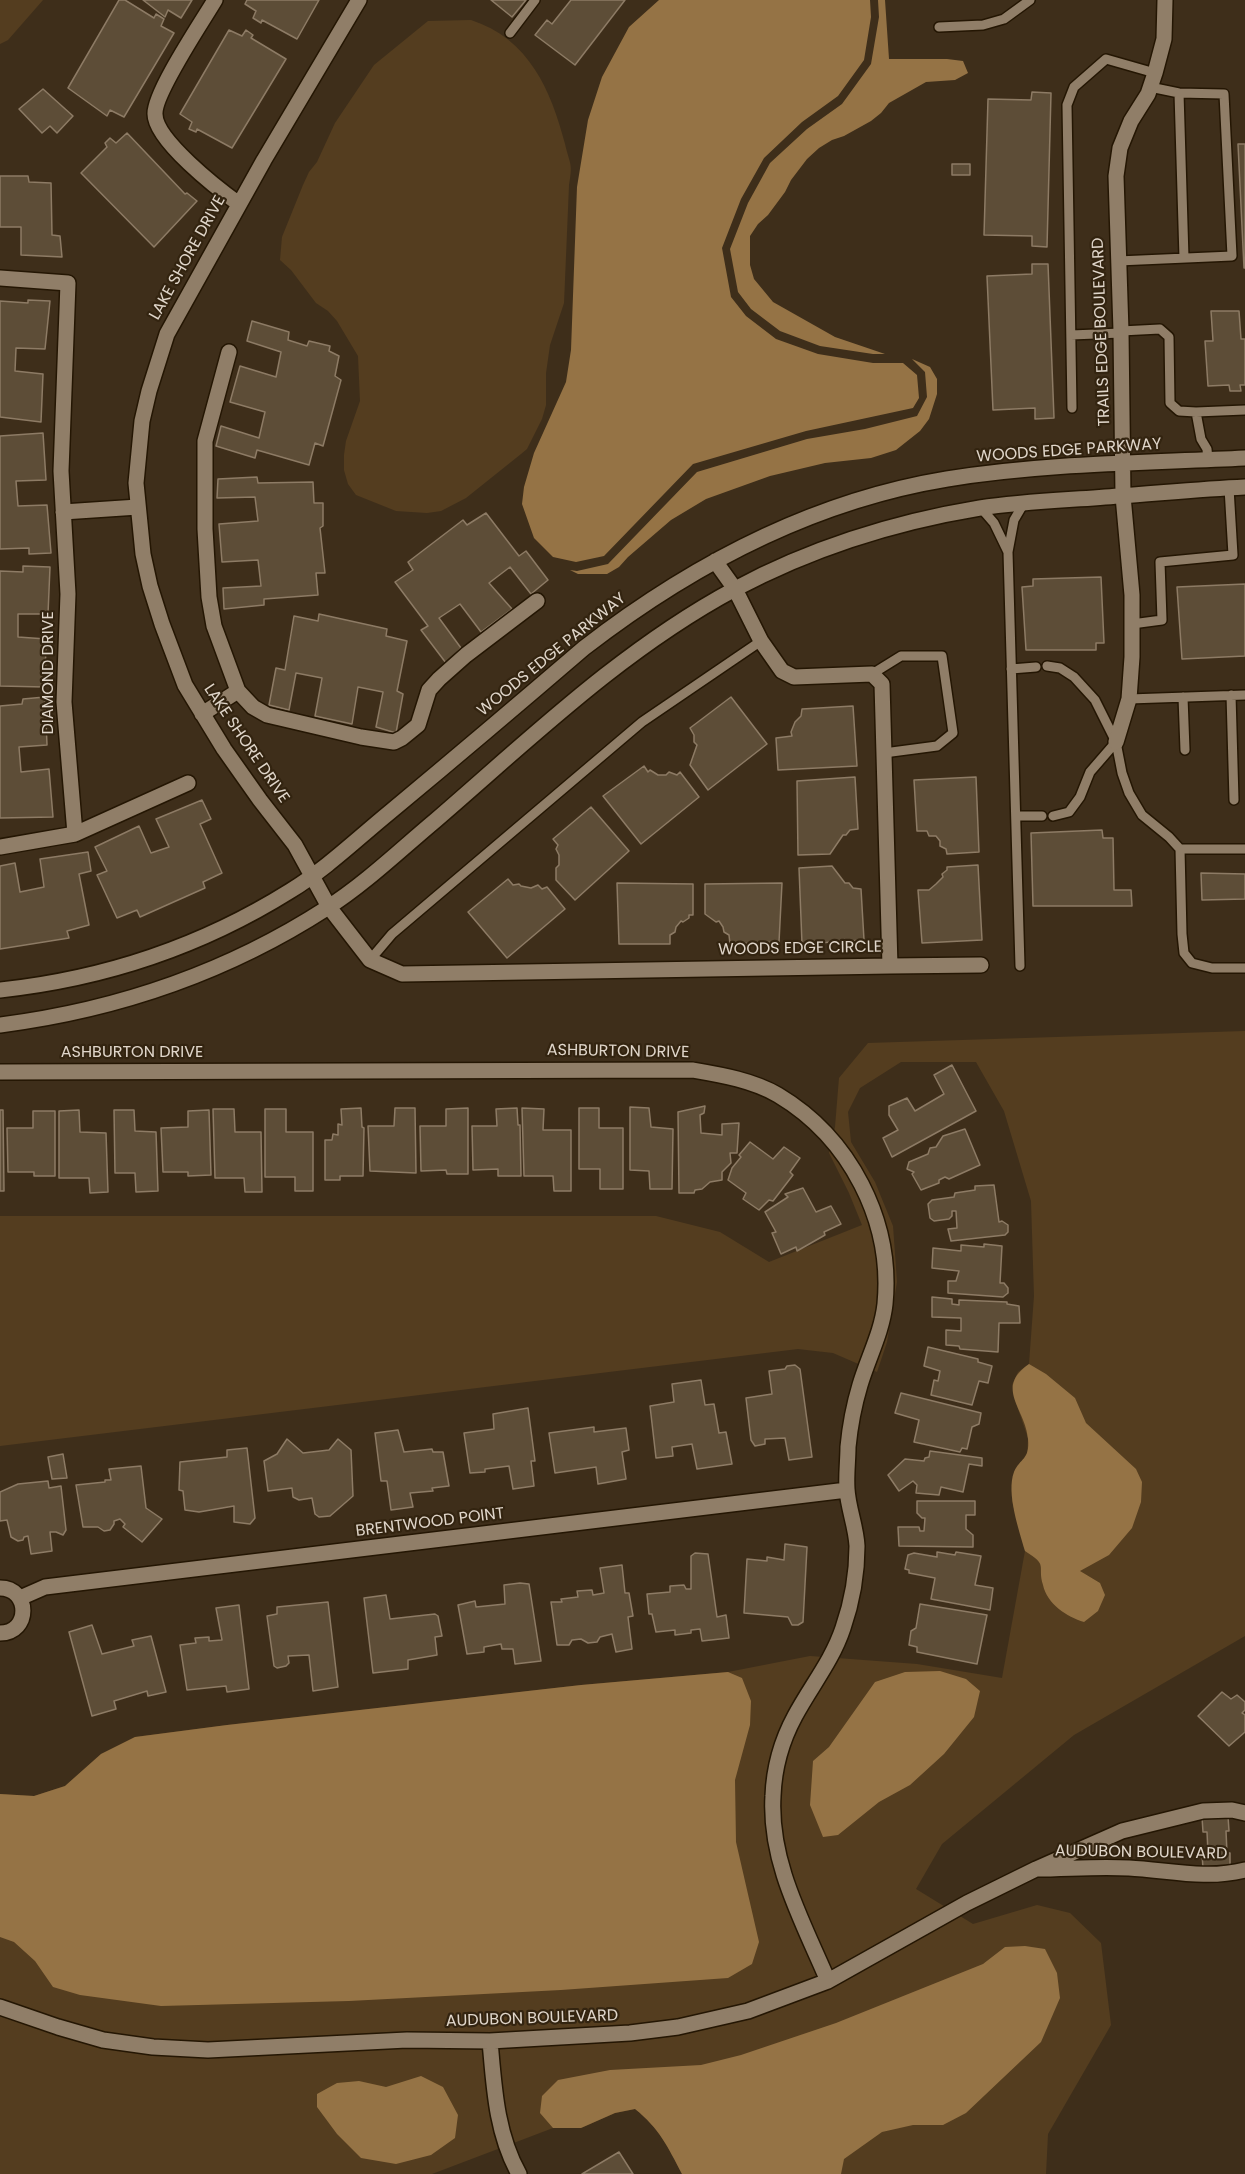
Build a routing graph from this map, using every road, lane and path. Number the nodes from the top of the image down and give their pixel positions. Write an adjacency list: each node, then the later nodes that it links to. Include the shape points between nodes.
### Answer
1 (215, 0): 10 (street, via 164,85 156,102 155,122 161,134 216,188)
2 (359, 0): 10 (street, LAKE SHORE DRIVE)
3 (535, 0): 7 (lane)
4 (1165, 0): 8 (street, TRAILS EDGE BOULEVARD, via 1164,39)
5 (1028, 1): 6 (lane, via 1004,19 983,25)
6 (939, 27)
7 (510, 33)
8 (1153, 80): 9 (lane); 12 (street, TRAILS EDGE BOULEVARD, via 1120,148 1116,176); 15 (lane, via 1106,59 1070,95 1067,105)
9 (1179, 93): 11 (lane); 11 (lane, via 1224,94 1232,256)
10 (239, 204): 27 (street, LAKE SHORE DRIVE, via 166,334 142,421 136,483)
11 (1184, 258): 12 (lane)
12 (1118, 261): 14 (street, TRAILS EDGE BOULEVARD)
13 (0, 278): 29 (street, DIAMOND DRIVE, via 68,283)
14 (1121, 332): 15 (lane); 19 (lane, via 1160,329 1169,337 1170,403 1179,411); 22 (street, TRAILS EDGE BOULEVARD)
15 (1071, 335): 17 (lane)
16 (230, 352): 40 (street, via 205,441 205,529 214,626)
17 (1072, 408)
18 (1245, 410): 19 (lane)
19 (1196, 412): 21 (lane)
20 (1245, 458): 21 (street, WOODS EDGE PARKWAY)
21 (1208, 460): 22 (street, WOODS EDGE PARKWAY)
22 (1124, 464): 25 (street, TRAILS EDGE BOULEVARD); 31 (street, WOODS EDGE PARKWAY, via 1014,470 895,490 796,523)
23 (1245, 487): 24 (street)
24 (1229, 488): 25 (street); 34 (lane, via 1233,555 1160,562 1162,620)
25 (1123, 496): 26 (street); 34 (street, TRAILS EDGE BOULEVARD)
26 (1024, 503): 28 (street); 30 (lane, via 1014,520)
27 (138, 507): 29 (street); 45 (street, LAKE SHORE DRIVE, via 143,554 159,615 185,685)
28 (981, 508): 30 (lane, via 994,523); 32 (street, via 929,518 828,548)
29 (63, 512): 54 (street, DIAMOND DRIVE, via 68,594 64,702)
30 (1008, 552): 38 (lane)
31 (715, 561): 32 (street); 58 (street, WOODS EDGE PARKWAY, via 625,616 584,648)
32 (735, 589): 35 (street); 59 (street, via 682,619 632,655)
33 (537, 601): 40 (street, via 439,679 429,690 418,725 394,742 267,715)
34 (1132, 624): 44 (street, TRAILS EDGE BOULEVARD)
35 (761, 641): 39 (street, via 782,671 794,677); 60 (lane, via 642,722 392,934)
36 (1047, 666): 46 (lane, via 1060,668 1074,677 1095,700)
37 (1036, 667): 38 (lane)
38 (1011, 669): 51 (lane)
39 (872, 674): 48 (street, WOODS EDGE CIRCLE, via 882,684); 48 (lane, via 901,656 942,656 952,733 937,746)
40 (238, 691): 45 (street)
41 (1231, 695): 42 (lane); 43 (lane); 50 (lane)
42 (1245, 695)
43 (1183, 697): 44 (lane); 47 (lane)
44 (1129, 699): 46 (street, TRAILS EDGE BOULEVARD)
45 (202, 714): 58 (street, LAKE SHORE DRIVE, via 295,845)
46 (1116, 742): 53 (lane, via 1090,772 1069,812); 56 (lane, via 1129,793 1142,815)
47 (1185, 750)
48 (884, 753): 62 (street, WOODS EDGE CIRCLE)
49 (188, 783): 54 (street)
50 (1234, 800)
51 (1016, 816): 52 (lane); 63 (lane)
52 (1042, 816)
53 (1053, 816)
54 (75, 834): 55 (street)
55 (0, 847)
56 (1180, 849): 57 (lane); 64 (lane, via 1184,953 1192,963 1212,968)
57 (1245, 849)
58 (311, 878): 59 (street, WOODS EDGE CIRCLE); 65 (street, WOODS EDGE PARKWAY, via 219,931 171,950 78,978)
59 (328, 907): 60 (street, WOODS EDGE CIRCLE); 66 (street, via 242,955 159,990 54,1017)
60 (370, 960): 62 (street, WOODS EDGE CIRCLE, via 402,974)
61 (981, 965): 62 (street)
62 (890, 966)
63 (1020, 966)
64 (1245, 968)
65 (0, 990)
66 (0, 1025)
67 (0, 1072): 68 (street, ASHBURTON DRIVE, via 665,1069 716,1074 779,1096 843,1154 866,1191 881,1237 885,1305 853,1414)
68 (847, 1490): 70 (street, BRENTWOOD POINT, via 45,1587); 75 (street, ASHBURTON DRIVE, via 857,1545 850,1606 832,1655 786,1734 773,1797 774,1834 782,1872)
69 (0, 1588): 70 (street)
70 (20, 1598): 71 (street, via 24,1616 20,1624 14,1630)
71 (0, 1633)
72 (1245, 1813): 73 (street, AUDUBON BOULEVARD, via 1203,1811 1122,1831)
73 (1036, 1869): 74 (street, AUDUBON BOULEVARD, via 1128,1868 1199,1875); 75 (street, AUDUBON BOULEVARD)
74 (1245, 1870)
75 (828, 1981): 77 (street, AUDUBON BOULEVARD, via 748,2011 678,2026 630,2033)
76 (0, 2007): 77 (street, AUDUBON BOULEVARD, via 103,2040 153,2047 219,2050 407,2040)
77 (490, 2041): 78 (street, via 497,2114)
78 (519, 2174)

